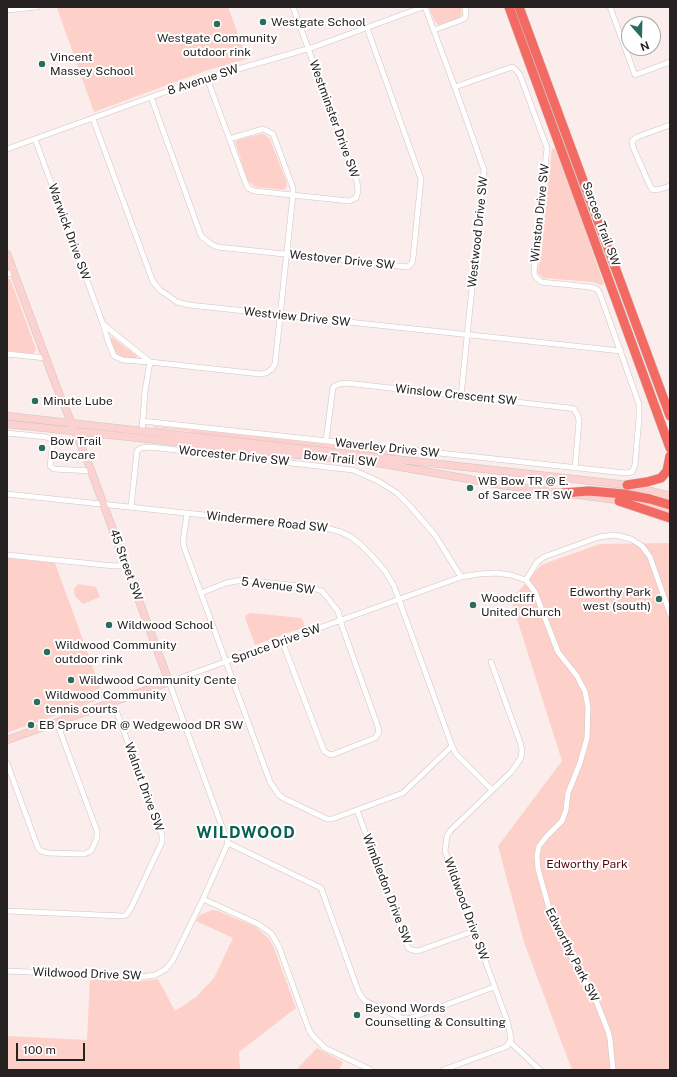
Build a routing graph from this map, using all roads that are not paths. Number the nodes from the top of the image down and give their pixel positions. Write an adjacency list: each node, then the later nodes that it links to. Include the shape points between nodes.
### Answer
1 (37, 7): 8 (street)
2 (293, 7): 11 (street, Westminster Drive SW)
3 (424, 7): 9 (street, 8 Avenue SW); 10 (street, Westwood Drive SW)
4 (464, 7): 10 (street, via 464,19)
5 (509, 7): 43 (highway, Sarcee Trail SW)
6 (519, 7): 35 (highway, Sarcee Trail SW)
7 (610, 7): 12 (street, via 635,75)
8 (7, 10)
9 (367, 28): 11 (street, 8 Avenue SW); 24 (street, Westover Drive SW, via 421,179 412,263 408,267)
10 (434, 30): 14 (street, Westwood Drive SW)
11 (308, 49): 13 (street, 8 Avenue SW); 22 (street, Westminster Drive SW, via 357,182 358,191 356,198 349,201)
12 (670, 62)
13 (207, 78): 15 (street, 8 Avenue SW); 19 (street, Westminster Drive SW)
14 (455, 87): 28 (street, Westwood Drive SW, via 484,170); 29 (street, Winston Drive SW, via 512,67 520,75 547,148 535,276 541,282 597,289)
15 (151, 97): 16 (street, 8 Avenue SW); 24 (street, Westover Drive SW, via 202,237 217,247)
16 (93, 119): 18 (street, 8 Avenue SW); 26 (street, Westview Drive SW, via 152,278 158,288 172,300 185,305)
17 (670, 125): 21 (street, via 632,141 653,190)
18 (35, 139): 20 (street, 8 Avenue SW); 27 (street, Warwick Drive SW)
19 (229, 139): 22 (street, Westminster Drive SW, via 248,188 254,191); 22 (street, via 263,129 272,134)
20 (7, 149)
21 (670, 186)
22 (293, 194): 24 (street)
23 (7, 254): 25 (main road, 45 Street SW)
24 (286, 254): 26 (street)
25 (10, 273): 31 (main road, 45 Street SW)
26 (280, 315): 28 (street, Westview Drive SW); 32 (street, Warwick Drive SW, via 275,364 266,373)
27 (103, 324): 32 (street); 32 (street, Warwick Drive SW, via 111,351 117,358)
28 (468, 335): 29 (street, Westview Drive SW); 33 (street, Westwood Drive SW)
29 (621, 351): 48 (street, Winston Drive SW, via 639,404 635,465)
30 (7, 354): 31 (street)
31 (46, 358): 37 (main road, 45 Street SW)
32 (150, 362): 36 (street)
33 (461, 396): 42 (street, Winslow Crescent SW, via 339,384 333,387 332,391); 46 (street, Winslow Crescent SW, via 574,409 579,421)
34 (7, 416): 37 (main road, Bow Trail SW)
35 (670, 416)
36 (142, 421): 39 (street); 42 (street, Waverley Drive SW)
37 (71, 423): 39 (main road, Bow Trail SW); 40 (main road, 45 Street SW)
38 (7, 424): 40 (main road, Bow Trail SW)
39 (142, 431): 45 (main road, Bow Trail SW)
40 (75, 432): 47 (main road, 45 Street SW); 49 (main road, Bow Trail SW, via 363,462)
41 (7, 433): 47 (street, via 49,438 53,442 50,466 54,469)
42 (326, 441): 46 (street, Waverley Drive SW)
43 (670, 448)
44 (670, 456): 50 (highway, via 667,471 661,478)
45 (458, 466): 49 (main road, via 453,470); 50 (main road, Bow Trail SW)
46 (575, 468): 48 (street, Waverley Drive SW, via 625,474)
47 (92, 471): 55 (main road, 45 Street SW)
48 (632, 472)
49 (454, 476): 51 (main road, Bow Trail SW)
50 (626, 485): 53 (main road, Bow Trail SW)
51 (563, 493): 54 (main road, Bow Trail SW); 56 (highway, via 589,491 623,494)
52 (7, 494): 55 (street, Windermere Road SW)
53 (670, 496)
54 (619, 501): 58 (main road, Bow Trail SW); 60 (highway)
55 (104, 505): 57 (street, Windermere Road SW); 62 (main road, 45 Street SW)
56 (670, 505)
57 (131, 507): 59 (street, Windermere Road SW); 63 (street, Worcester Drive SW, via 137,452 141,448 353,470 397,493 435,535)
58 (670, 512)
59 (187, 513): 65 (street, via 184,547); 66 (street, Windermere Road SW, via 326,528 341,532 360,544 376,561 390,579)
60 (670, 518)
61 (7, 555): 62 (street, via 117,566)
62 (126, 564): 72 (main road, 45 Street SW)
63 (461, 577): 64 (street, Spruce Drive SW, via 496,573); 66 (street, Spruce Drive SW)
64 (526, 580): 67 (street, via 544,557 599,537 615,535 642,546 650,557); 90 (street, Edworthy Park SW, via 535,592 558,652 581,684 588,708 587,738 568,793 566,810 562,821 539,846 538,869 551,915 564,937 577,970 595,998 608,1031)
65 (201, 593): 68 (street, 5 Avenue SW, via 242,580 310,587 326,595 338,611); 70 (street)
66 (399, 600): 68 (street, Spruce Drive SW); 76 (street, Windermere Road SW)
67 (670, 614)
68 (340, 621): 69 (street, Spruce Drive SW); 69 (street, 5 Avenue SW, via 379,732 373,740 334,754 327,753 322,748)
69 (282, 641): 70 (street, Spruce Drive SW)
70 (227, 662): 72 (street, Spruce Drive SW); 79 (street, via 274,789 283,798 327,819)
71 (491, 662): 78 (street, Wildwood Drive SW, via 522,750 518,764)
72 (169, 682): 73 (main road, Spruce Drive SW); 80 (street, 45 Street SW)
73 (113, 702): 74 (main road, Spruce Drive SW); 82 (street, Walnut Drive SW, via 162,835 162,842 131,908 122,916)
74 (56, 723): 75 (main road, Spruce Drive SW); 77 (street, via 96,831 97,838 91,851 84,854 48,853 38,848)
75 (7, 740)
76 (452, 746): 78 (street, Windermere Road SW, via 456,754); 79 (street, via 403,793)
77 (7, 763)
78 (492, 790): 83 (street, Wildwood Drive SW, via 450,831 446,843 445,851)
79 (357, 810): 83 (street, Wimbledon Drive SW, via 408,948 418,951)
80 (228, 843): 81 (street); 85 (street, via 321,888 359,993 365,1001 408,1019)
81 (203, 899): 84 (street, Wildwood Drive SW, via 173,960 166,969 155,975 141,977); 87 (street, via 258,924 271,933 313,1036 325,1048)
82 (7, 911)
83 (474, 931): 85 (street, Wildwood Drive SW)
84 (7, 971)
85 (494, 987): 86 (street, Wildwood Drive SW, via 508,1023)
86 (510, 1042): 88 (street, via 503,1048); 89 (street)
87 (371, 1070)
88 (443, 1070)
89 (540, 1070)
90 (613, 1070)

